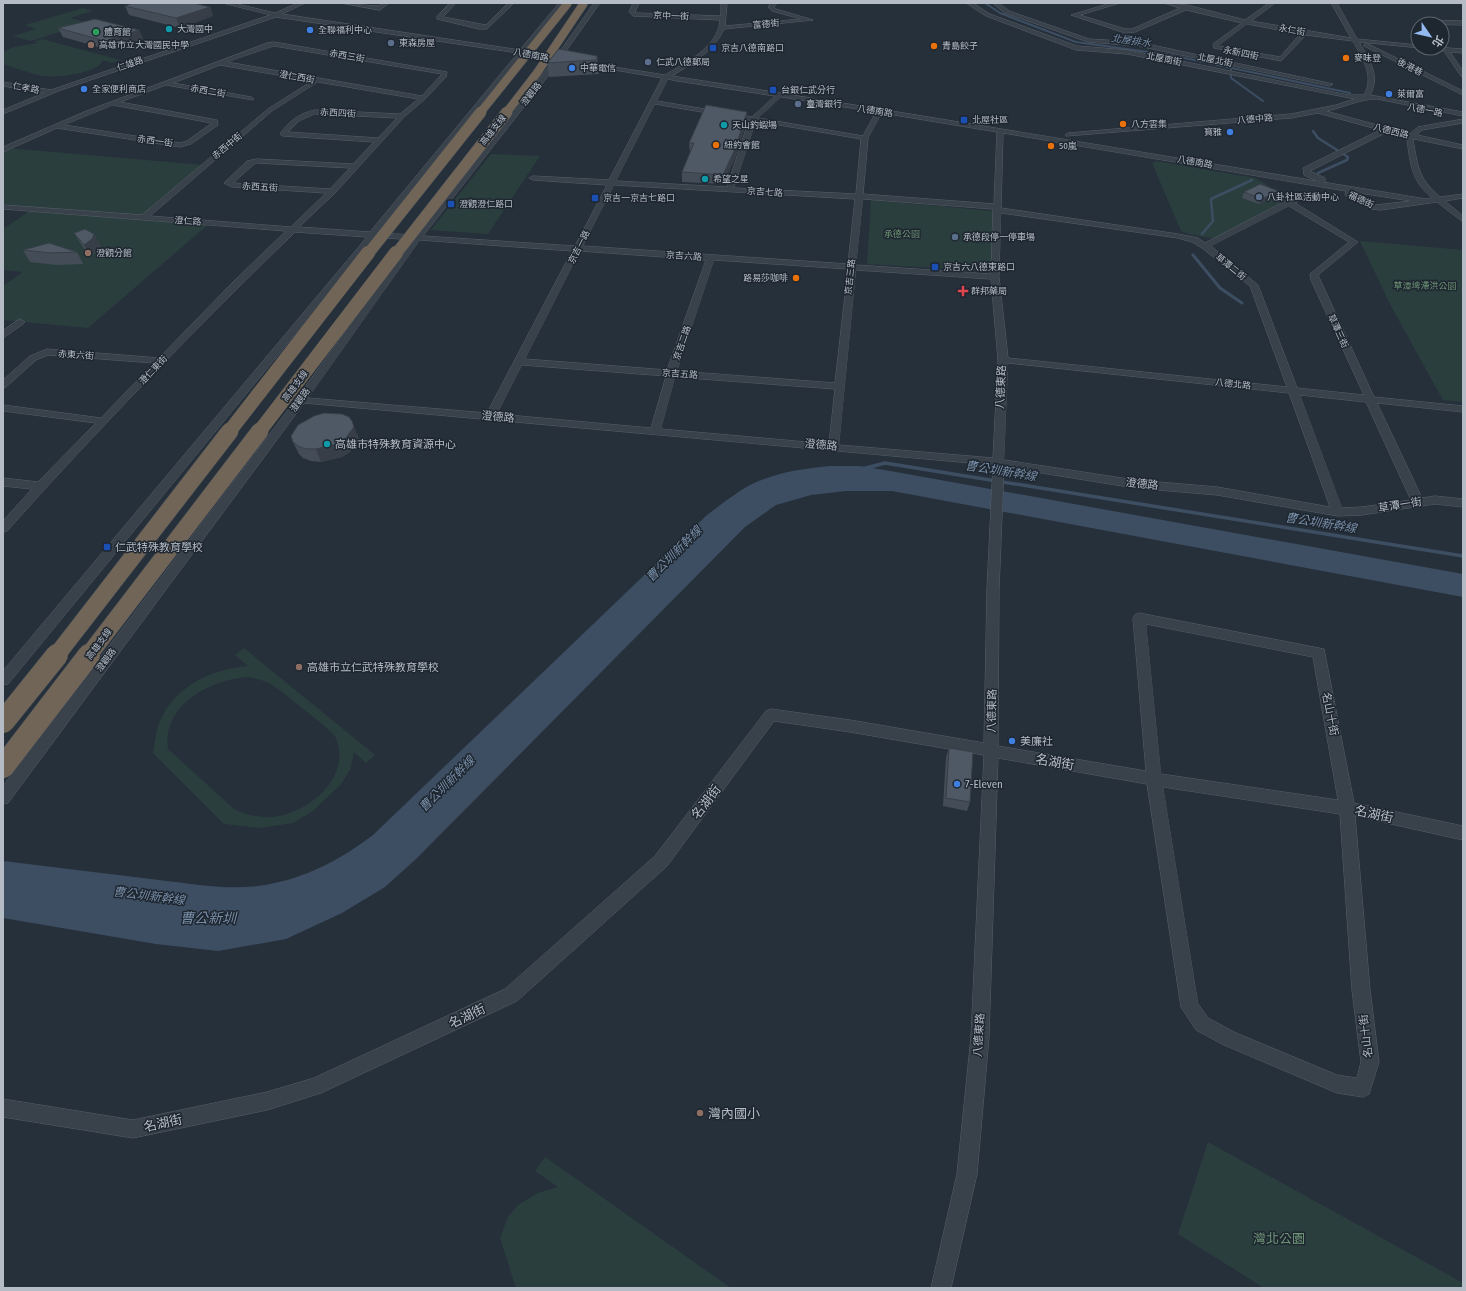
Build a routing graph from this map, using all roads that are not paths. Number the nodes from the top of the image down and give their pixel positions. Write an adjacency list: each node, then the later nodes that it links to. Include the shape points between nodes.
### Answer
1 (226, 3): 22 (street, 八德南路)
2 (302, 3): 22 (street, 仁雄路)
3 (344, 3): 4 (street, via 375,8 380,8)
4 (386, 3)
5 (453, 3): 6 (street, via 439,18 479,27 487,27)
6 (511, 3)
7 (562, 3): 35 (street)
8 (568, 3): 122 (highway, 高雄支線, bridge, via 321,313)
9 (584, 3): 124 (highway, 高雄支線, bridge, via 538,73 350,313)
10 (597, 3): 38 (street, 澄觀路)
11 (636, 3): 23 (street, 京中一街, via 632,12 634,15)
12 (724, 3): 23 (street)
13 (774, 3): 27 (street, 富德街, via 771,7 774,10 810,20)
14 (969, 3): 32 (street, 北屋南街, via 988,15)
15 (996, 3): 29 (street, 北屋北街, via 1007,12)
16 (1117, 3): 21 (street, via 1074,14 1125,31 1133,31)
17 (1167, 3): 21 (street, 永仁街)
18 (1196, 3): 21 (street)
19 (1272, 3): 24 (street, 永新四街)
20 (1334, 3): 30 (street)
21 (1185, 8): 24 (street, 永仁街)
22 (276, 15): 35 (street, 八德南路); 48 (street, 仁雄路)
23 (722, 18): 27 (street)
24 (1246, 22): 28 (street, 永仁街); 28 (street, 永新四街, via 1215,45 1216,47 1281,59)
25 (1450, 23): 26 (street)
26 (1463, 23)
27 (722, 28): 42 (street, via 713,44)
28 (1304, 33): 30 (street, 永仁街)
29 (1086, 41): 32 (street); 46 (street, 北屋北街, via 1138,44)
30 (1356, 41): 31 (street, 永仁街); 49 (street, 後港巷); 51 (street, via 1372,74 1370,90)
31 (1410, 46)
32 (1077, 47): 36 (street); 51 (street, 北屋南街, via 1127,52 1348,97)
33 (1450, 50): 34 (street)
34 (1463, 51)
35 (522, 52): 38 (street, 八德南路); 88 (street)
36 (1068, 54)
37 (1450, 55): 41 (street)
38 (561, 60): 90 (street, 澄觀路)
39 (573, 62): 42 (street, 八德南路)
40 (220, 63): 43 (street, 澄仁西街); 44 (street); 52 (street, 赤西三街, via 274,44 444,73)
41 (1463, 75)
42 (666, 77): 50 (street, 八德南路); 54 (street, 京吉一路)
43 (316, 81): 52 (street, 澄仁西街); 85 (street, 赤西中街, via 270,110)
44 (165, 83): 53 (street, 赤西二街); 55 (street)
45 (3, 84): 48 (street, 仁孝路)
46 (1335, 86)
47 (1349, 89): 51 (street)
48 (50, 92): 56 (street, 仁雄路)
49 (1463, 93)
50 (778, 96): 57 (street, 八德南路); 62 (street)
51 (1366, 97): 58 (street, 八德中路); 59 (street, 八德一路); 61 (street, 八德一路)
52 (423, 98): 60 (street)
53 (251, 99)
54 (654, 102): 62 (street); 75 (street, 京吉一路)
55 (113, 103): 64 (street); 64 (street, 赤西一街, via 215,121 216,124 190,143 180,145)
56 (3, 112)
57 (879, 112): 66 (street, 八德南路); 69 (street, 京吉三路)
58 (1320, 112): 65 (street, 八德西路); 67 (street, 八德中路, via 1134,130)
59 (1463, 114)
60 (402, 116): 70 (street); 70 (street, 赤西四街, via 306,113 283,134)
61 (1463, 118)
62 (753, 119): 69 (street); 77 (street)
63 (1463, 121): 68 (street, 八德一路, via 1420,128)
64 (54, 126): 72 (street)
65 (1384, 130): 68 (street, 八德西路); 76 (street, 福德街, via 1307,169 1307,173)
66 (1000, 132): 67 (street, 八德南路); 84 (street, 八德東路)
67 (1038, 136): 76 (street, 八德南路)
68 (1411, 136): 71 (street, 八德西路); 81 (street, via 1416,174 1427,190)
69 (865, 138): 79 (street, 京吉三路)
70 (380, 140): 73 (street)
71 (1463, 147)
72 (3, 150)
73 (356, 166): 78 (street); 78 (street, 赤西五街, via 257,160 228,183)
74 (533, 178): 75 (street, 京吉七路)
75 (612, 183): 77 (street, 京吉七路); 93 (street, 京吉一路)
76 (1337, 188): 82 (street, 八德南路); 82 (street, 福德街, via 1378,207)
77 (730, 190): 79 (street, 京吉七路)
78 (332, 191): 87 (street)
79 (858, 196): 84 (street, 京吉七路); 95 (street, 京吉三路)
80 (1463, 196): 81 (street, 福德街)
81 (1439, 200): 82 (street, 福德街); 86 (street)
82 (1429, 202)
83 (3, 207): 85 (street, 澄仁路)
84 (996, 208): 89 (street, 草潭二街); 96 (street, 八德東路)
85 (143, 218): 87 (street, 澄仁路)
86 (1463, 220)
87 (293, 228): 88 (street, 澄仁路); 100 (street, 澄仁東街)
88 (373, 234): 90 (street, 京吉六路); 121 (street)
89 (1178, 236): 91 (street); 92 (street, 草潭二街, via 1195,240)
90 (418, 237): 93 (street, 京吉六路); 107 (street, 澄觀路)
91 (1218, 240): 92 (street); 106 (street, 草潭三街, via 1294,200 1354,242 1314,274)
92 (1205, 246): 105 (street, 草潭二街, via 1254,285)
93 (578, 248): 94 (street, 京吉六路); 101 (street, 京吉一路)
94 (711, 258): 95 (street, 京吉六路); 102 (street, 京吉二路)
95 (851, 266): 96 (street, 京吉六路); 104 (street, 京吉三路)
96 (995, 277): 99 (street, 八德東路)
97 (20, 322): 98 (street)
98 (3, 335)
99 (1003, 360): 105 (street, 八德北路); 114 (street, 八德東路)
100 (161, 361): 103 (street, 赤東六街, via 47,352 33,358); 111 (street, 澄仁東街)
101 (520, 362): 102 (street, 京吉五路); 110 (street, 京吉一路)
102 (671, 374): 104 (street, 京吉五路); 112 (street, 京吉二路)
103 (3, 385)
104 (839, 386): 113 (street, 京吉三路)
105 (1293, 391): 106 (street, 八德北路); 119 (street, 草潭二街)
106 (1370, 398): 109 (street, 八德北路); 117 (street, 草潭三街)
107 (301, 400): 110 (street, 澄德路); 126 (street, 澄觀路)
108 (3, 408): 111 (street)
109 (1463, 409)
110 (491, 416): 112 (street, 澄德路)
111 (103, 421): 116 (street, 澄仁東街)
112 (656, 430): 113 (street, 澄德路)
113 (834, 446): 114 (street, 澄德路)
114 (997, 462): 119 (street, 澄德路, via 1136,484 1218,491); 123 (street, 八德東路)
115 (3, 482): 116 (street)
116 (41, 486): 120 (street, 澄仁東街)
117 (1418, 502): 118 (street, 草潭一街, via 1436,500); 119 (street, 草潭一街)
118 (1463, 503)
119 (1338, 512)
120 (3, 528)
121 (3, 680)
122 (3, 722)
123 (991, 751): 125 (street, 名湖街); 129 (street, 名湖街, via 771,715 661,861 511,995 315,1088 268,1101 133,1129); 130 (street, 八德東路, via 977,1075 967,1174)
124 (3, 768)
125 (1154, 779): 127 (street, 名湖街); 127 (street, 名山十街, via 1139,618 1318,653); 127 (street, 名山十街, via 1190,1007 1202,1024 1230,1039 1337,1084 1363,1088 1370,1062 1361,990)
126 (3, 798)
127 (1347, 808): 128 (street, 名湖街)
128 (1463, 833)
129 (3, 1108)
130 (941, 1288)

